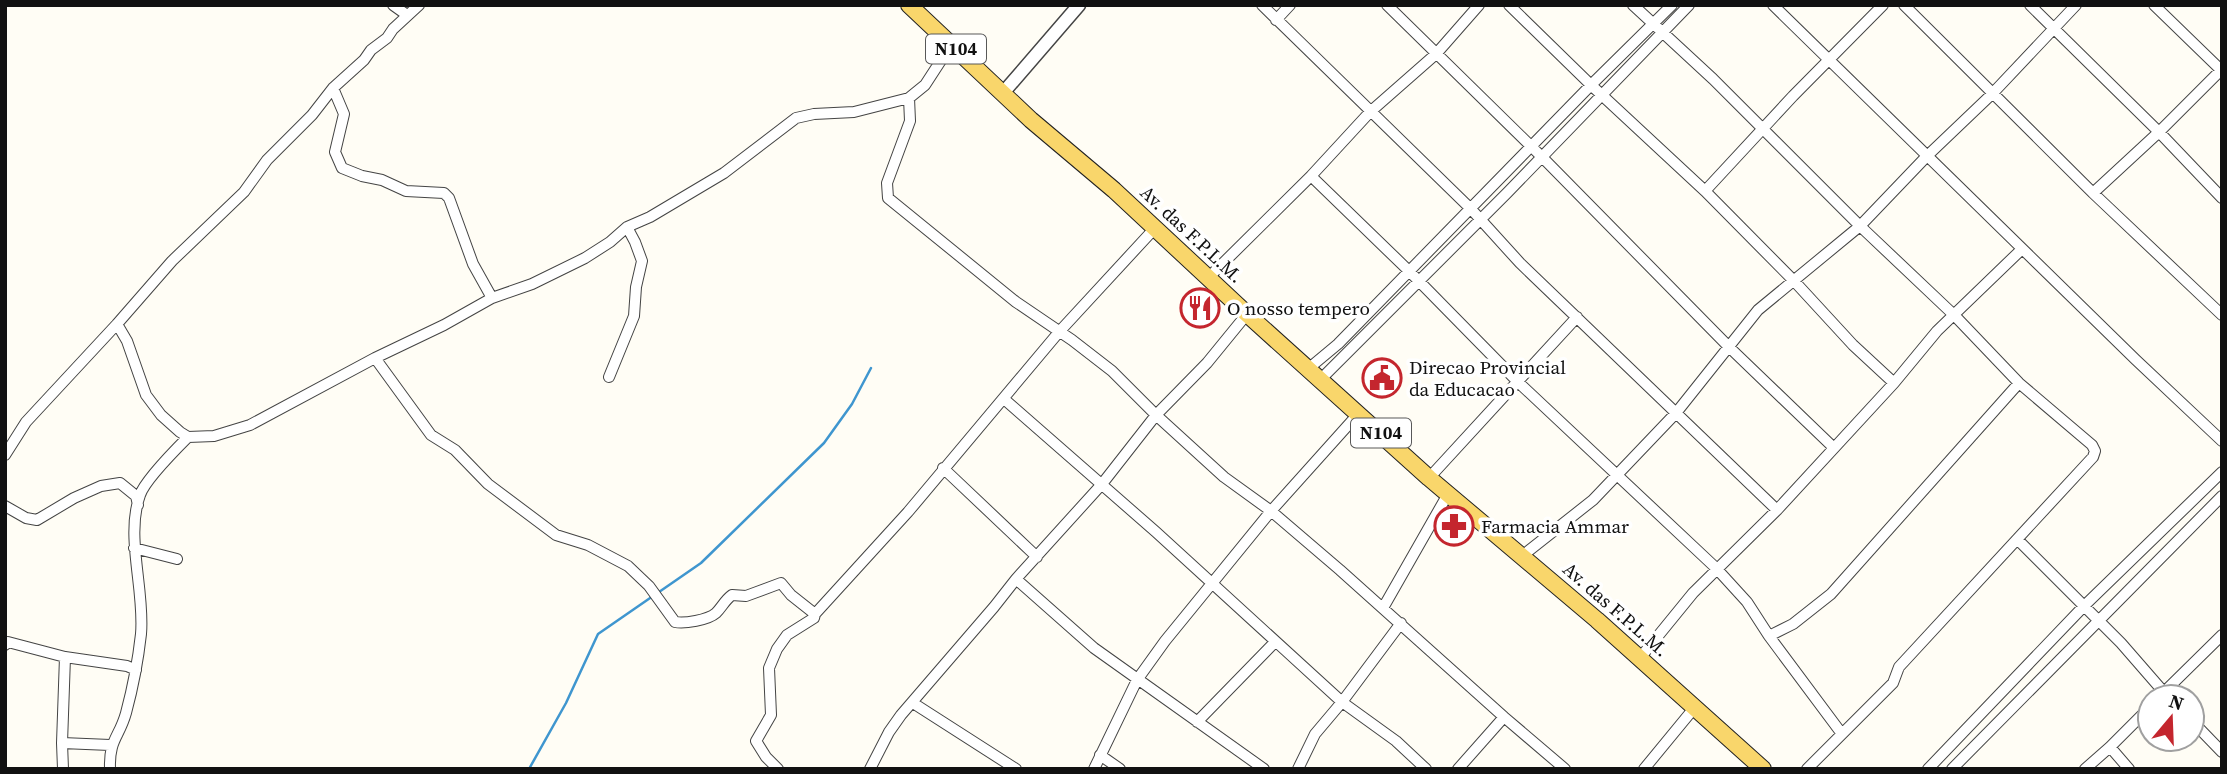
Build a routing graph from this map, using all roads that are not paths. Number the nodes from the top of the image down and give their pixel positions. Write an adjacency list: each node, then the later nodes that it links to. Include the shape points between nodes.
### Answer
1 (393, 5): 19 (street)
2 (419, 5): 19 (street)
3 (909, 5): 24 (main road, Av. das F.P.L.M. / N104)
4 (1079, 5): 30 (street)
5 (1262, 5): 20 (street)
6 (1290, 5): 20 (street)
7 (1387, 5): 25 (street)
8 (1479, 5): 25 (street)
9 (1509, 5): 28 (street)
10 (1633, 5): 21 (street)
11 (1672, 5): 21 (street)
12 (1689, 5): 23 (street)
13 (1773, 5): 26 (street)
14 (1883, 5): 26 (street)
15 (1904, 5): 31 (street)
16 (2030, 5): 22 (street)
17 (2076, 5): 22 (street)
18 (2154, 5): 27 (street)
19 (407, 15): 29 (street)
20 (1276, 20): 34 (street)
21 (1653, 24): 23 (street); 28 (street)
22 (2054, 28): 31 (street); 36 (street)
23 (1662, 32): 32 (street); 35 (street)
24 (951, 45): 30 (main road, Av. das F.P.L.M. / N104); 33 (street, via 925,85)
25 (1436, 54): 34 (street); 37 (street)
26 (1830, 61): 35 (street); 39 (street)
27 (2222, 70): 36 (street)
28 (1591, 85): 32 (street); 37 (street)
29 (333, 88): 54 (street, via 344,114 335,152 342,168 406,191 444,193); 59 (street, via 244,192 172,261)
30 (1003, 93): 48 (main road, Av. das F.P.L.M. / N104)
31 (1992, 94): 39 (street); 42 (street)
32 (1601, 95): 38 (street); 41 (street)
33 (909, 99): 46 (street, via 854,112 796,118 724,173); 60 (street, via 911,121 887,183 888,198)
34 (1370, 112): 40 (street); 44 (street)
35 (1763, 130): 41 (street); 47 (street)
36 (2159, 132): 42 (street); 43 (street)
37 (1532, 147): 38 (street); 44 (street)
38 (1542, 157): 45 (street); 61 (street)
39 (1926, 157): 47 (street); 49 (street)
40 (1311, 176): 50 (street); 51 (street)
41 (1705, 191): 53 (street)
42 (2093, 193): 55 (street)
43 (2222, 198)
44 (1471, 209): 45 (street); 50 (street)
45 (1481, 219): 52 (street); 58 (street)
46 (627, 226): 54 (street, via 585,258 532,285); 64 (street, via 642,261 634,316)
47 (1860, 226): 53 (street); 57 (street)
48 (1155, 228): 51 (main road, Av. das F.P.L.M. / N104); 60 (street)
49 (2022, 249): 57 (street); 73 (street)
50 (1409, 271): 52 (street); 63 (street)
51 (1208, 278): 56 (main road, Av. das F.P.L.M. / N104)
52 (1419, 281): 63 (street); 65 (street)
53 (1795, 282): 61 (street, via 1758,310); 66 (street)
54 (492, 298): 62 (street)
55 (2220, 309)
56 (1247, 314): 63 (main road, Av. das F.P.L.M. / N104); 71 (street)
57 (1955, 316): 66 (street); 67 (street)
58 (1577, 317): 65 (street); 70 (street)
59 (117, 324): 72 (street, via 146,395); 75 (street, via 26,422)
60 (1059, 332): 68 (street); 71 (street, via 1112,371)
61 (1730, 348): 70 (street); 74 (street)
62 (375, 358): 72 (street, via 250,425); 97 (street, via 431,435 556,535 628,566 677,624 715,614 732,595 746,596 781,583)
63 (1314, 374): 69 (main road, Av. das F.P.L.M. / N104)
64 (609, 377)
65 (1518, 382): 78 (street); 79 (street)
66 (1894, 383): 74 (street)
67 (2019, 383): 87 (street, via 2095,451); 101 (street, via 1831,594 1793,624)
68 (1004, 399): 76 (street); 80 (street)
69 (1359, 413): 79 (main road, Av. das F.P.L.M. / N104); 86 (street)
70 (1676, 413): 78 (street); 85 (street)
71 (1156, 415): 80 (street); 86 (street, via 1224,477)
72 (188, 438): 83 (street, via 140,493)
73 (2222, 441)
74 (1834, 448): 85 (street)
75 (5, 455)
76 (943, 468): 90 (street); 97 (street)
77 (2222, 472): 95 (street)
78 (1618, 475): 89 (street); 92 (street)
79 (1429, 478): 81 (main road, Av. das F.P.L.M. / N104)
80 (1102, 484): 90 (street); 94 (street)
81 (1448, 494): 89 (main road, Av. das F.P.L.M. / N104); 96 (street)
82 (2222, 496): 98 (street)
83 (138, 505): 84 (street, via 136,496 120,483 74,498 37,520); 88 (street)
84 (5, 506)
85 (1777, 510): 92 (street)
86 (1271, 511): 94 (street); 96 (street)
87 (2018, 540): 95 (street); 116 (street, via 1899,667 1893,683)
88 (134, 548): 91 (street); 106 (street, via 142,600)
89 (1522, 556): 105 (main road, Av. das F.P.L.M. / N104)
90 (1037, 557): 93 (street)
91 (177, 559)
92 (1716, 568): 101 (street); 105 (street)
93 (1016, 579): 107 (street); 111 (street)
94 (1213, 582): 102 (street); 107 (street)
95 (2084, 606): 98 (street); 138 (street)
96 (1383, 608): 99 (street)
97 (815, 614): 125 (street, via 776,649 769,668 771,715 756,741)
98 (2098, 620): 108 (street); 139 (street)
99 (1401, 623): 110 (street); 113 (street)
100 (2222, 635): 109 (street)
101 (1769, 636): 116 (street)
102 (1275, 642): 110 (street); 115 (street)
103 (5, 645): 104 (street, via 8,642)
104 (65, 657): 106 (street); 118 (street)
105 (1640, 658): 112 (main road, Av. das F.P.L.M. / N104)
106 (135, 670): 119 (street, via 125,716)
107 (1136, 680): 115 (street); 122 (street)
108 (2153, 683)
109 (2176, 683)
110 (1342, 702): 131 (street, via 1315,734); 132 (street)
111 (913, 703): 126 (street, via 889,732); 127 (street)
112 (1695, 707): 135 (street); 136 (main road, Av. das F.P.L.M. / N104)
113 (1504, 717): 133 (street); 134 (street)
114 (2136, 721): 120 (street)
115 (1197, 722): 130 (street)
116 (1842, 734): 137 (street)
117 (2206, 735): 121 (street)
118 (62, 743): 119 (street); 123 (street)
119 (110, 745): 124 (street)
120 (2110, 747): 140 (street); 141 (street)
121 (2222, 752)
122 (1100, 755): 128 (street); 129 (street)
123 (63, 769)
124 (110, 769)
125 (778, 769)
126 (870, 769)
127 (1016, 769)
128 (1094, 769)
129 (1120, 769)
130 (1264, 769)
131 (1298, 769)
132 (1426, 769)
133 (1458, 769)
134 (1565, 769)
135 (1644, 769)
136 (1763, 769)
137 (1807, 769)
138 (1928, 769)
139 (1952, 769)
140 (2085, 769)
141 (2129, 769)

